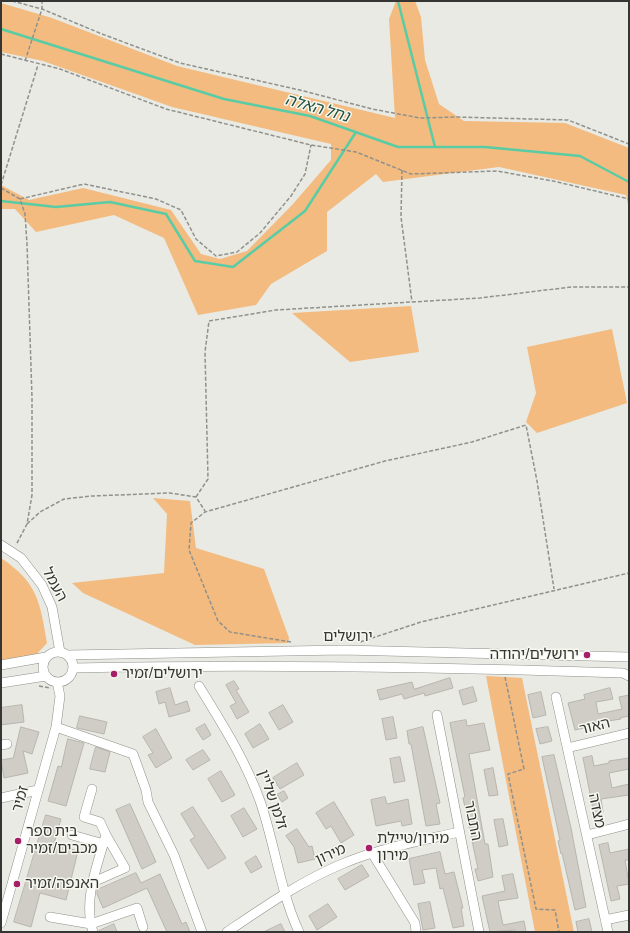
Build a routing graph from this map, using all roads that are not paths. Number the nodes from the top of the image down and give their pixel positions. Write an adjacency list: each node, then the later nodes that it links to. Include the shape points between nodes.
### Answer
1 (1, 545): 2 (street, העמל, via 20,558 42,585 52,607)
2 (64, 653): 3 (street, ירושלים, via 343,650); 4 (street, via 50,654); 6 (street, via 73,663)
3 (629, 657)
4 (46, 658): 5 (street); 7 (street, via 43,667)
5 (1, 665)
6 (73, 668): 8 (street, ירושלים, via 305,665 504,669); 9 (street, via 66,680)
7 (46, 676): 9 (street); 10 (street)
8 (629, 676)
9 (57, 682): 14 (street, זמיר, via 60,696)
10 (1, 683)
11 (199, 686): 27 (street, זלמן שליין, via 240,753 260,802)
12 (556, 697): 16 (street, מצדה)
13 (437, 715): 21 (street, התבור)
14 (56, 727): 18 (street, זמיר); 34 (street, via 133,754 148,802 174,855)
15 (629, 733): 16 (street, האור)
16 (567, 748): 23 (street, מצדה)
17 (92, 789): 24 (street, via 84,817 100,822)
18 (38, 790): 19 (street); 31 (street, זמיר)
19 (1, 798)
20 (629, 824): 23 (street)
21 (460, 832): 25 (street, מירון); 38 (street, התבור)
22 (72, 835): 24 (street)
23 (586, 835): 30 (street, מצדה)
24 (105, 839): 26 (street); 26 (street, via 125,868)
25 (372, 853): 27 (street, מירון, via 320,874); 37 (street, via 415,923)
26 (91, 883): 33 (street)
27 (286, 893): 35 (street, מירון); 36 (street, זלמן שליין)
28 (629, 915): 30 (street)
29 (50, 917): 33 (street)
30 (605, 920): 39 (street, מצדה)
31 (1, 923)
32 (143, 927): 33 (street, via 137,908)
33 (92, 928)
34 (202, 932)
35 (227, 932)
36 (299, 932)
37 (416, 932)
38 (479, 932)
39 (608, 932)

